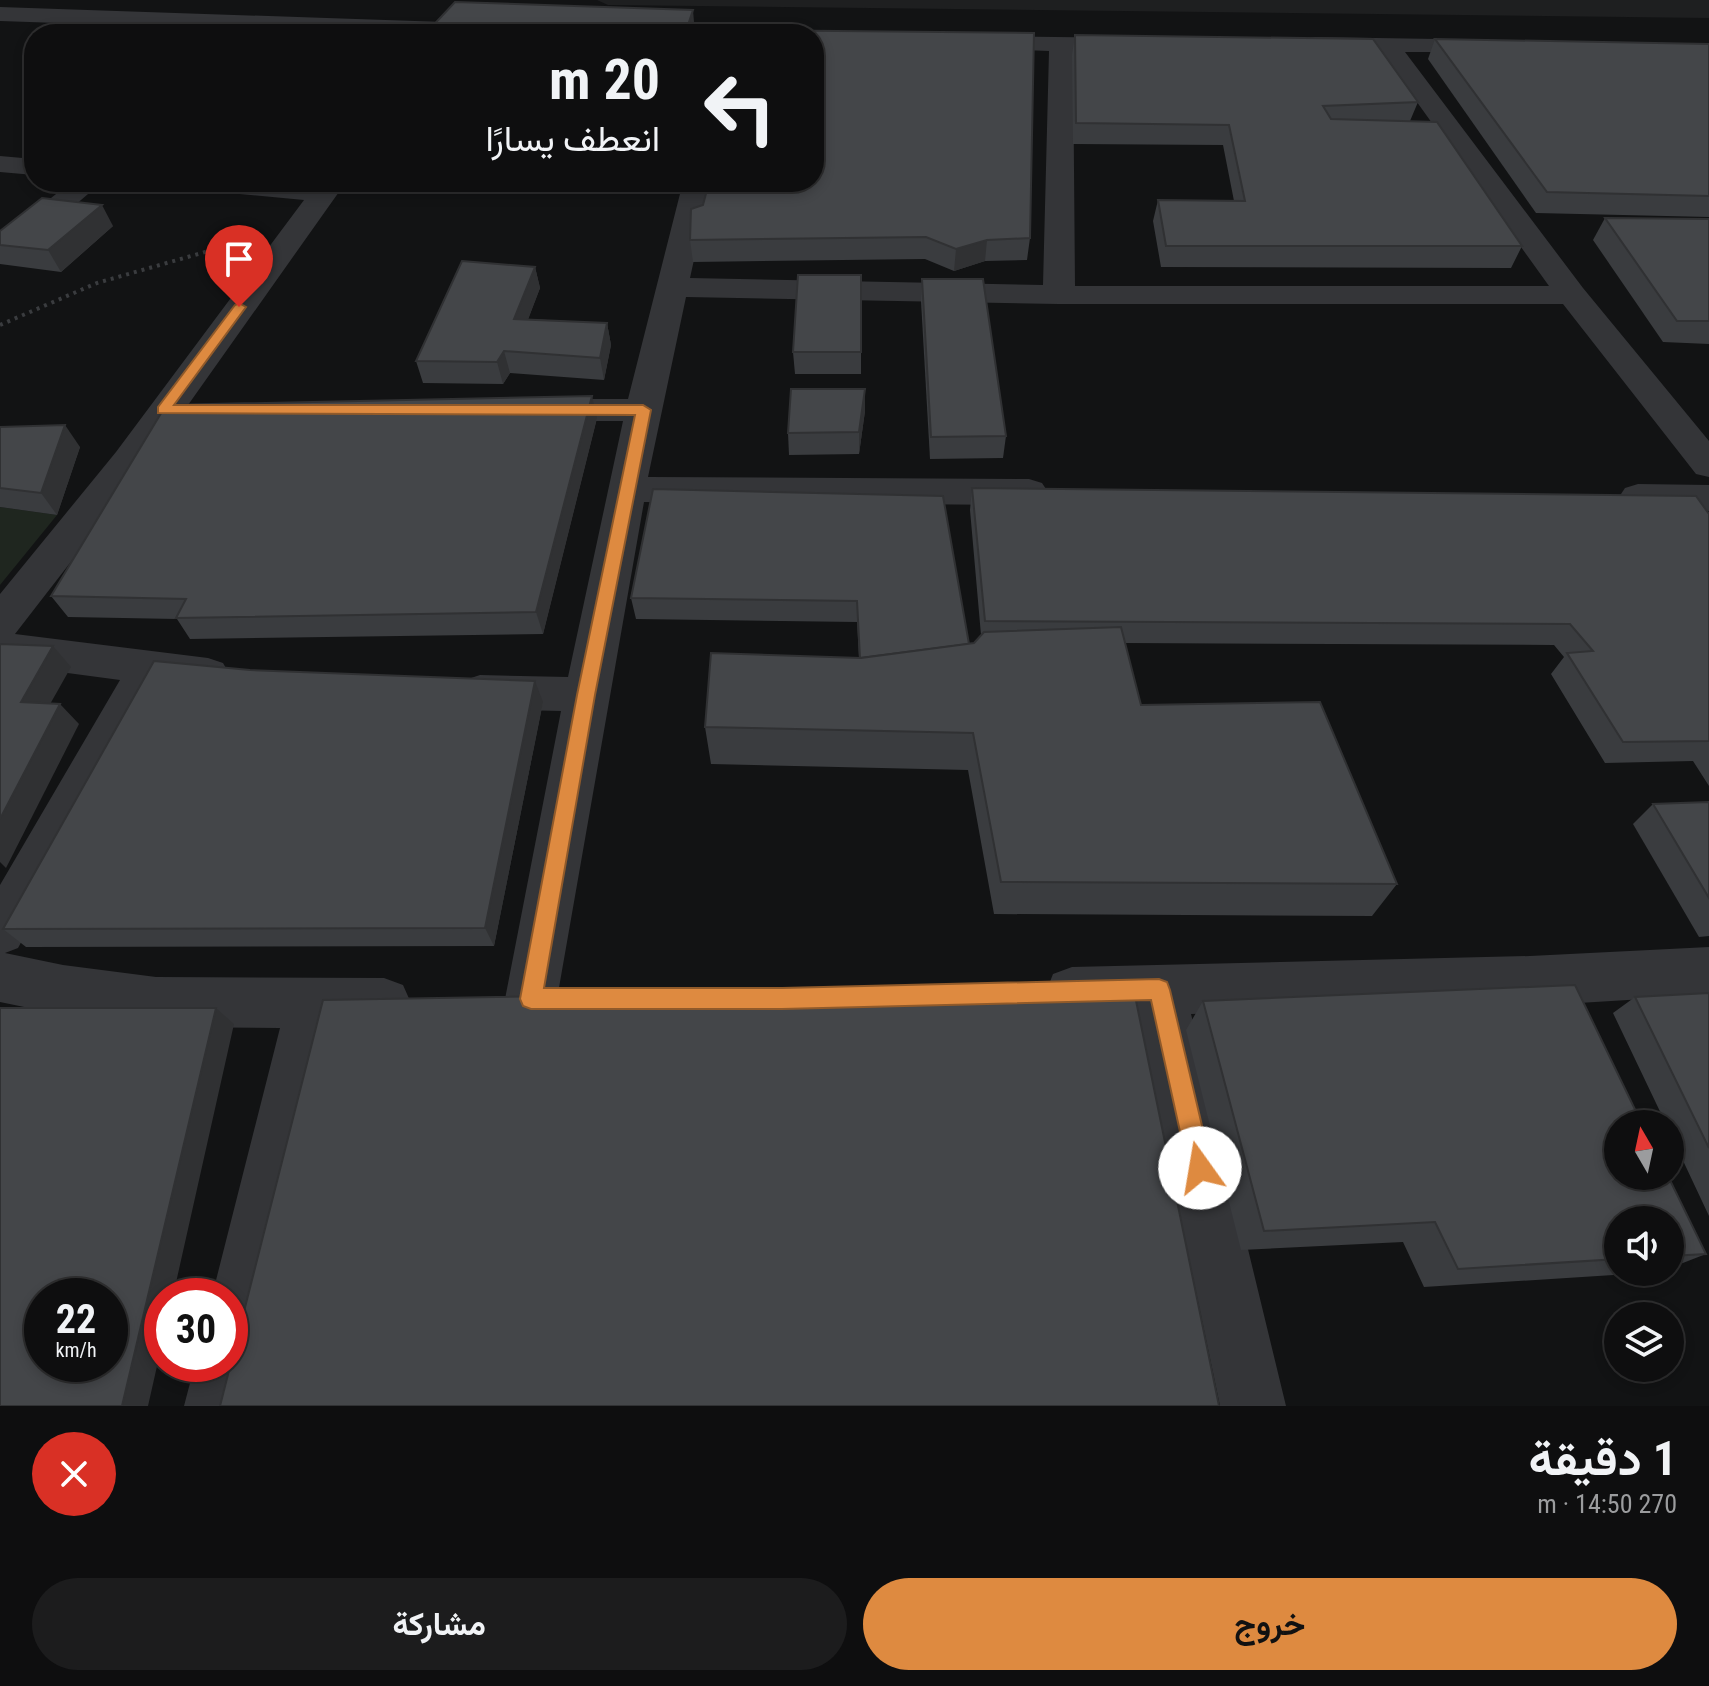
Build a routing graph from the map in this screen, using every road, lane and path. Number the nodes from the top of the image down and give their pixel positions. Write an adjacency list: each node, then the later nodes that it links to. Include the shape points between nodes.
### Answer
1 (0, 14): 2 (street)
2 (251, 24)
3 (955, 43): 5 (street)
4 (1294, 44): 7 (street)
5 (1061, 45): 6 (street); 17 (street)
6 (1151, 45)
7 (1388, 45): 8 (street); 18 (street)
8 (1521, 45)
9 (0, 164): 10 (street)
10 (24, 166)
11 (76, 192): 15 (street)
12 (325, 192): 14 (street)
13 (695, 192): 16 (street)
14 (301, 223): 19 (path, via 97,283); 20 (street)
15 (0, 254)
16 (671, 287): 17 (street); 23 (street)
17 (1059, 295): 18 (street)
18 (1572, 295): 24 (street)
19 (0, 325)
20 (164, 410): 21 (street); 29 (street)
21 (212, 410)
22 (500, 410): 23 (street)
23 (643, 410): 25 (street)
24 (1709, 465)
25 (628, 489): 26 (street); 34 (street)
26 (1057, 493)
27 (1598, 497): 28 (street)
28 (1709, 498)
29 (0, 623)
30 (0, 648): 31 (street)
31 (149, 669): 32 (street); 35 (street)
32 (252, 680)
33 (447, 691): 34 (street)
34 (586, 695): 40 (street, via 507,1000)
35 (0, 932)
36 (1709, 971): 38 (street)
37 (0, 977): 40 (street, via 156,1002)
38 (1159, 990): 39 (street); 44 (street)
39 (1018, 993)
40 (312, 1005): 41 (street)
41 (247, 1278)
42 (223, 1382): 43 (street)
43 (217, 1406)
44 (1253, 1406)

